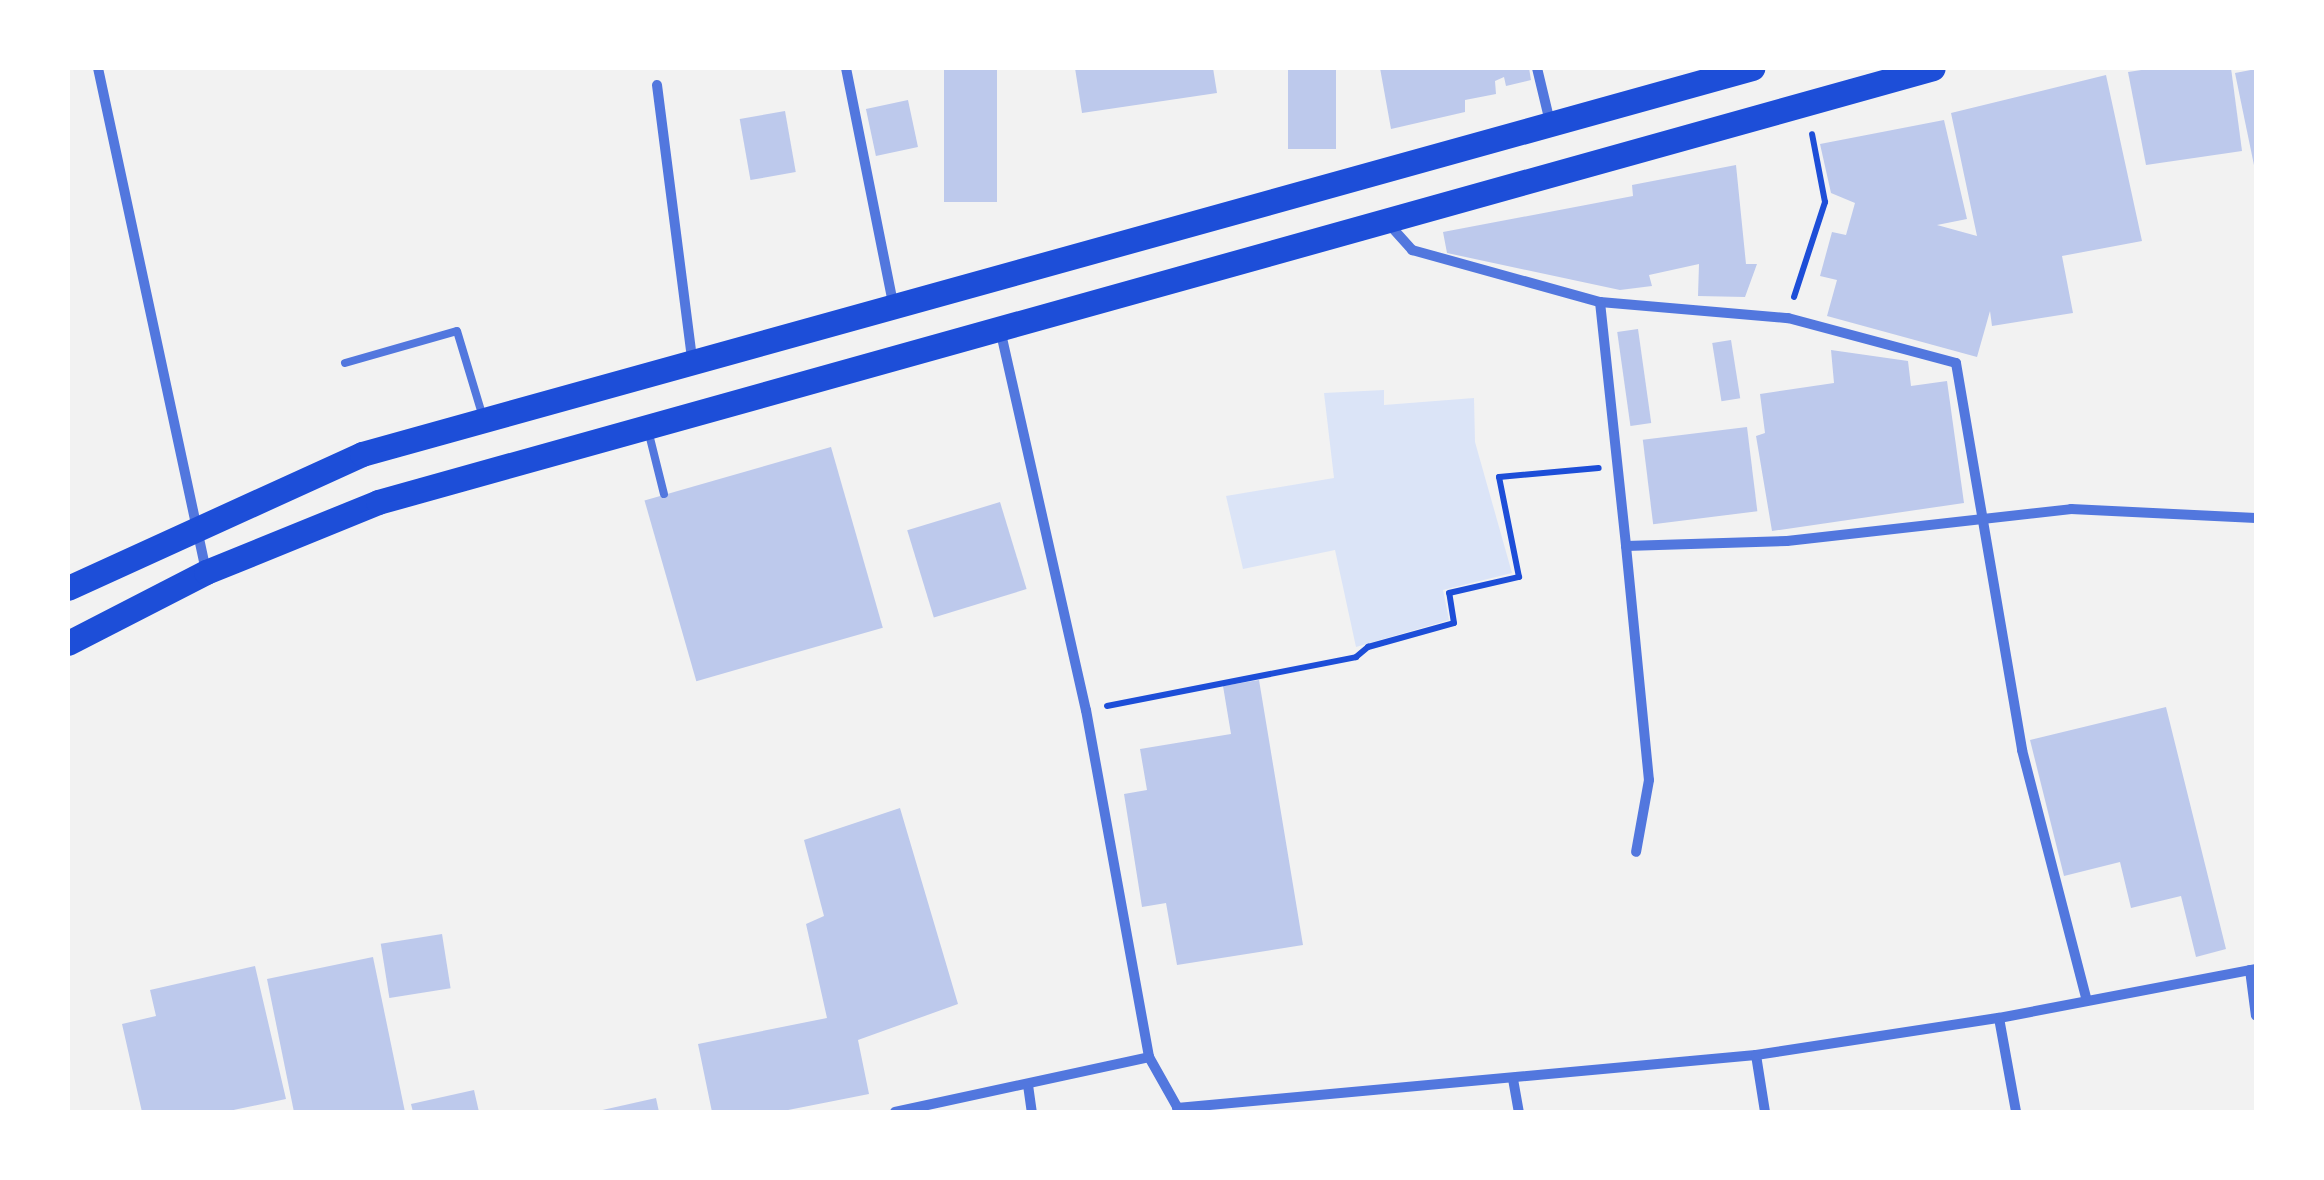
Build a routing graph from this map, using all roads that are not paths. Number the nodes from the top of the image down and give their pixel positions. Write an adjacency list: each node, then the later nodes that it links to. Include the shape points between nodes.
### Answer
1 (98, 68): 19 (street)
2 (846, 68): 10 (street)
3 (1537, 68): 7 (street)
4 (1752, 68): 7 (main road)
5 (1932, 68): 8 (main road)
6 (656, 85): 12 (street)
7 (1550, 122): 10 (main road)
8 (1383, 218): 9 (street, via 1412,250); 11 (main road)
9 (1600, 302): 17 (street, via 1788,318 1956,363); 20 (street)
10 (892, 304): 12 (main road)
11 (1000, 328): 15 (main road); 30 (street, via 1086,710)
12 (692, 358): 14 (main road)
13 (346, 363): 14 (lane, via 457,330)
14 (484, 418): 19 (main road, via 362,454)
15 (646, 425): 16 (lane); 21 (main road, via 378,502)
16 (664, 494)
17 (1985, 518): 18 (street, via 2112,508); 20 (street, via 1787,541); 26 (street, via 2022,750)
18 (2256, 518)
19 (195, 525): 21 (street); 22 (main road)
20 (1626, 546): 24 (street, via 1649,780)
21 (206, 572): 23 (main road)
22 (68, 588)
23 (68, 643)
24 (1636, 852)
25 (2253, 969): 26 (street); 27 (street)
26 (2087, 1001): 28 (street)
27 (2256, 1016)
28 (1999, 1018): 29 (street); 38 (street)
29 (1756, 1055): 31 (street); 37 (street)
30 (1149, 1058): 32 (street); 33 (street)
31 (1513, 1079): 33 (street); 36 (street)
32 (1028, 1085): 34 (street); 35 (street)
33 (1178, 1111)
34 (895, 1112)
35 (1032, 1112)
36 (1519, 1112)
37 (1766, 1112)
38 (2016, 1112)

